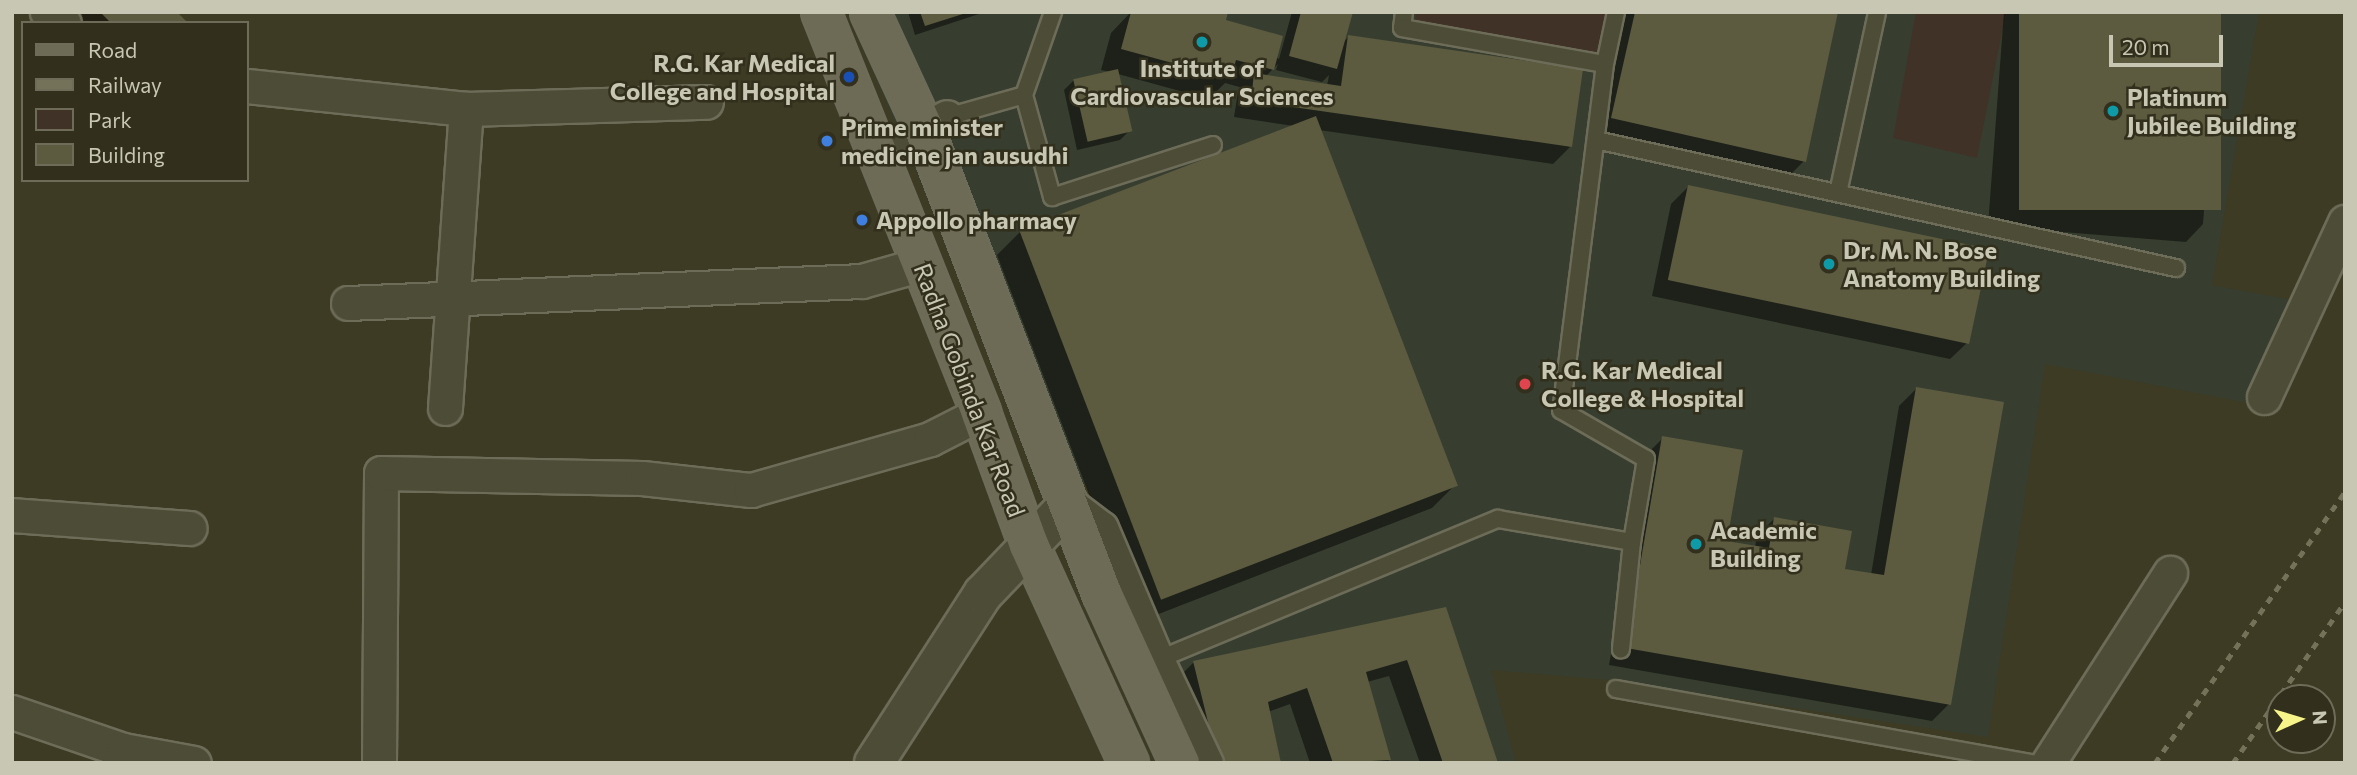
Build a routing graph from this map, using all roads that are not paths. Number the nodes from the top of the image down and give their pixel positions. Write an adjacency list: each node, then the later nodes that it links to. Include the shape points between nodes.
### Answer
1 (821, 12): 15 (main road, Radha Gobinda Kar Road)
2 (870, 12): 12 (main road, Radha Gobinda Kar Road)
3 (1053, 12): 9 (lane)
4 (1404, 12): 7 (lane, via 1402,28)
5 (1616, 12): 7 (lane)
6 (1877, 12): 16 (lane)
7 (1605, 64): 13 (lane)
8 (248, 86): 11 (street)
9 (1024, 95): 12 (lane); 14 (lane, via 1052,197)
10 (706, 102): 11 (street)
11 (466, 109): 20 (street)
12 (935, 123): 15 (street); 25 (main road, Radha Gobinda Kar Road)
13 (1596, 140): 16 (lane); 28 (lane, via 1561,410 1646,459)
14 (1213, 145)
15 (879, 154): 18 (main road, Radha Gobinda Kar Road)
16 (1838, 193): 19 (lane)
17 (2345, 222): 22 (street)
18 (922, 264): 20 (street, via 862,281); 24 (main road, Radha Gobinda Kar Road)
19 (2176, 268)
20 (454, 298): 21 (street); 23 (street)
21 (348, 303)
22 (2263, 397)
23 (445, 408)
24 (981, 413): 29 (main road, Radha Gobinda Kar Road); 37 (street, via 930,439 751,490 642,478 381,473)
25 (1069, 504): 29 (street); 32 (street, via 1101,528); 40 (main road, Radha Gobinda Kar Road, via 1103,595)
26 (12, 515): 27 (street)
27 (190, 528)
28 (1632, 542): 31 (lane); 32 (lane, via 1498,519)
29 (1029, 545): 38 (street, via 983,594); 39 (main road, Radha Gobinda Kar Road)
30 (2170, 573): 43 (street)
31 (1620, 649)
32 (1157, 660): 41 (street)
33 (1616, 689): 42 (lane)
34 (12, 712): 35 (street)
35 (122, 756): 36 (street)
36 (194, 763)
37 (379, 763)
38 (874, 763)
39 (1129, 763)
40 (1180, 763)
41 (1206, 763)
42 (2033, 763)
43 (2048, 763)

